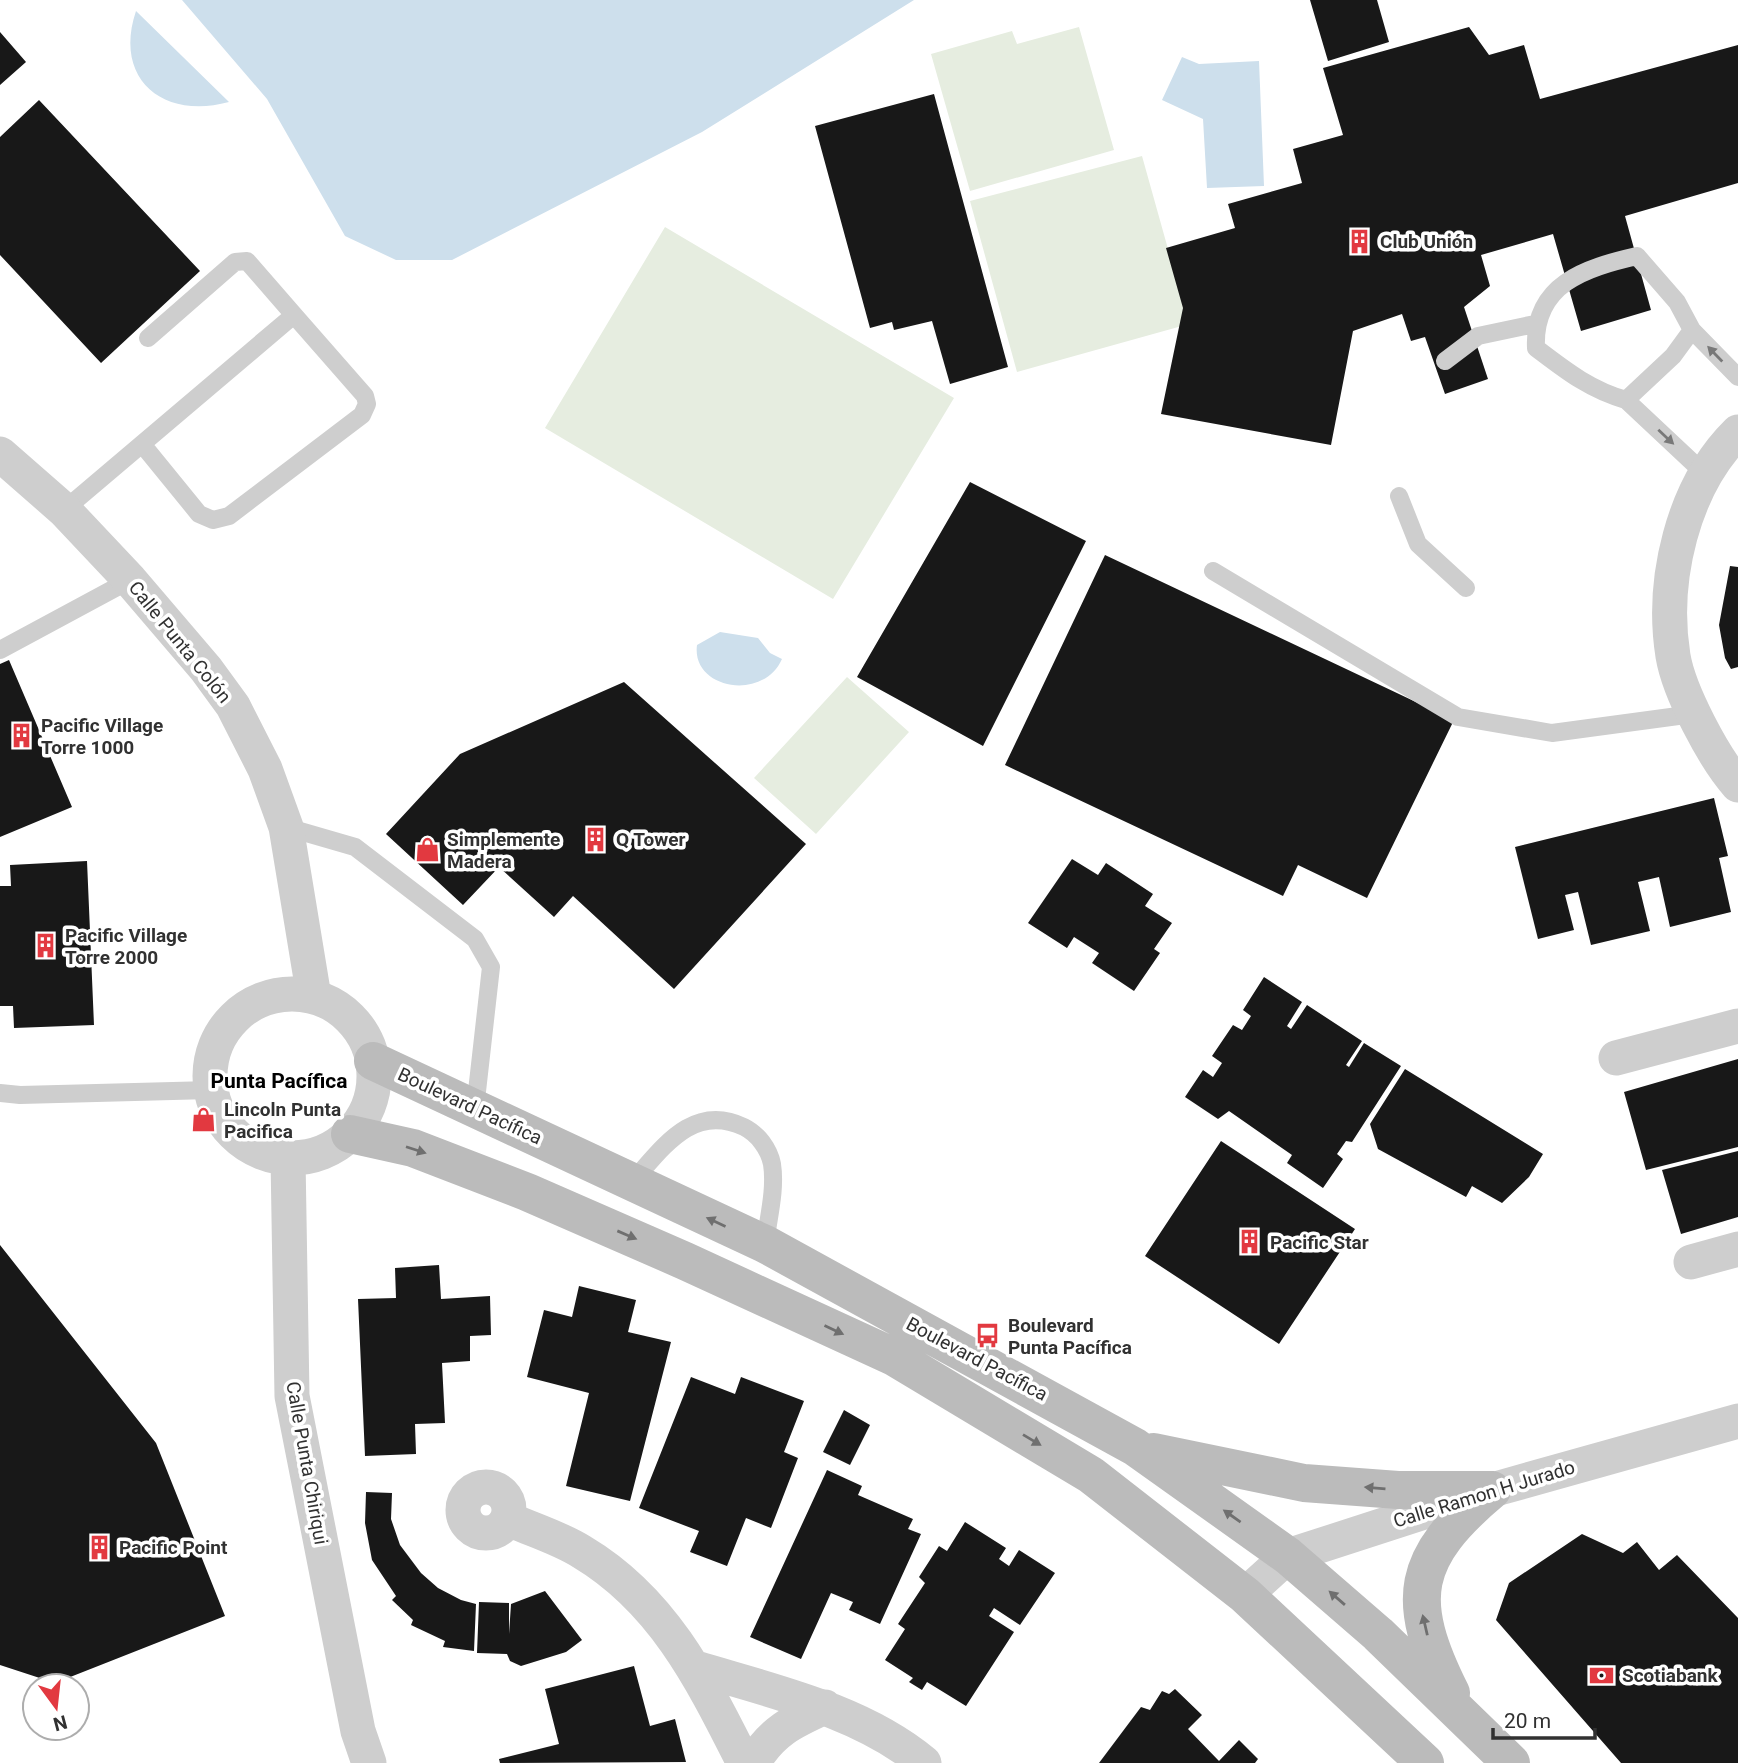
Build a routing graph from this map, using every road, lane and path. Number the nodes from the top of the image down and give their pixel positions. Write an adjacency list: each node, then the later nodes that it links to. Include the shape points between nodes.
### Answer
1 (293, 315): 4 (lane, via 247,261 235,262); 9 (lane); 9 (lane, via 365,396 362,415 229,516 213,520 199,514)
2 (1535, 324): 3 (lane, via 1560,283 1593,267 1637,256 1677,302); 5 (lane, via 1478,336); 7 (lane, via 1536,348 1576,379)
3 (1692, 330): 6 (lane, one-way to 3); 7 (lane, via 1673,356)
4 (148, 338)
5 (1445, 361)
6 (1738, 377)
7 (1626, 400): 11 (lane, one-way to 11)
8 (1738, 432): 11 (street)
9 (142, 444): 13 (lane)
10 (0, 454): 13 (street, Calle Punta Colón)
11 (1706, 475): 18 (street, via 1689,509 1669,592 1673,658)
12 (1399, 496): 16 (lane, via 1418,544)
13 (64, 510): 15 (street, Calle Punta Colón)
14 (1213, 571): 18 (lane, via 1458,717 1552,733)
15 (131, 580): 17 (lane); 20 (street, Calle Punta Colón, via 233,706 265,769)
16 (1466, 588)
17 (0, 650)
18 (1693, 715): 19 (street)
19 (1738, 785)
20 (286, 827): 21 (street, Calle Punta Colón); 27 (lane, via 355,848 475,939 491,967)
21 (314, 997): 24 (street, via 353,1020); 25 (street, via 287,993 260,1000 237,1015 220,1037 210,1063)
22 (1738, 1026): 23 (street)
23 (1616, 1058)
24 (373, 1060): 27 (street, Boulevard Pacífica); 28 (street, via 371,1101)
25 (211, 1090): 26 (lane); 29 (street, via 220,1116 238,1137 261,1152)
26 (0, 1093)
27 (475, 1110): 30 (street, Boulevard Pacífica)
28 (349, 1134): 29 (street, via 321,1151); 39 (street, Boulevard Pacífica, one-way to 39, via 413,1148 527,1192 894,1357 1091,1475)
29 (288, 1158): 43 (street, Calle Punta Chiriqui, via 292,1396 358,1731)
30 (631, 1183): 31 (street, Boulevard Pacífica, one-way to 30); 31 (lane, via 685,1129 697,1122 729,1119 752,1131 772,1162)
31 (765, 1244): 35 (street, Boulevard Pacífica)
32 (1738, 1249): 33 (street)
33 (1691, 1262)
34 (1738, 1421): 36 (street, Calle Ramon H Jurado)
35 (1135, 1447): 36 (street, one-way to 35, via 1304,1483); 38 (street, Boulevard Pacífica, one-way to 35)
36 (1492, 1490): 38 (street, Calle Ramon H Jurado); 42 (street, one-way to 36, via 1430,1652 1421,1610 1425,1568 1451,1529)
37 (508, 1519): 40 (street, via 583,1552 647,1603)
38 (1288, 1556): 39 (street, Calle Ramon H Jurado); 42 (street, Boulevard Pacífica, one-way to 38)
39 (1245, 1595): 47 (street, Boulevard Pacífica)
40 (696, 1668): 41 (street); 44 (street)
41 (825, 1707): 45 (street, via 783,1727); 46 (street)
42 (1460, 1711): 48 (street, Boulevard Pacífica)
43 (369, 1763)
44 (744, 1763)
45 (753, 1763)
46 (923, 1763)
47 (1425, 1763)
48 (1511, 1763)

